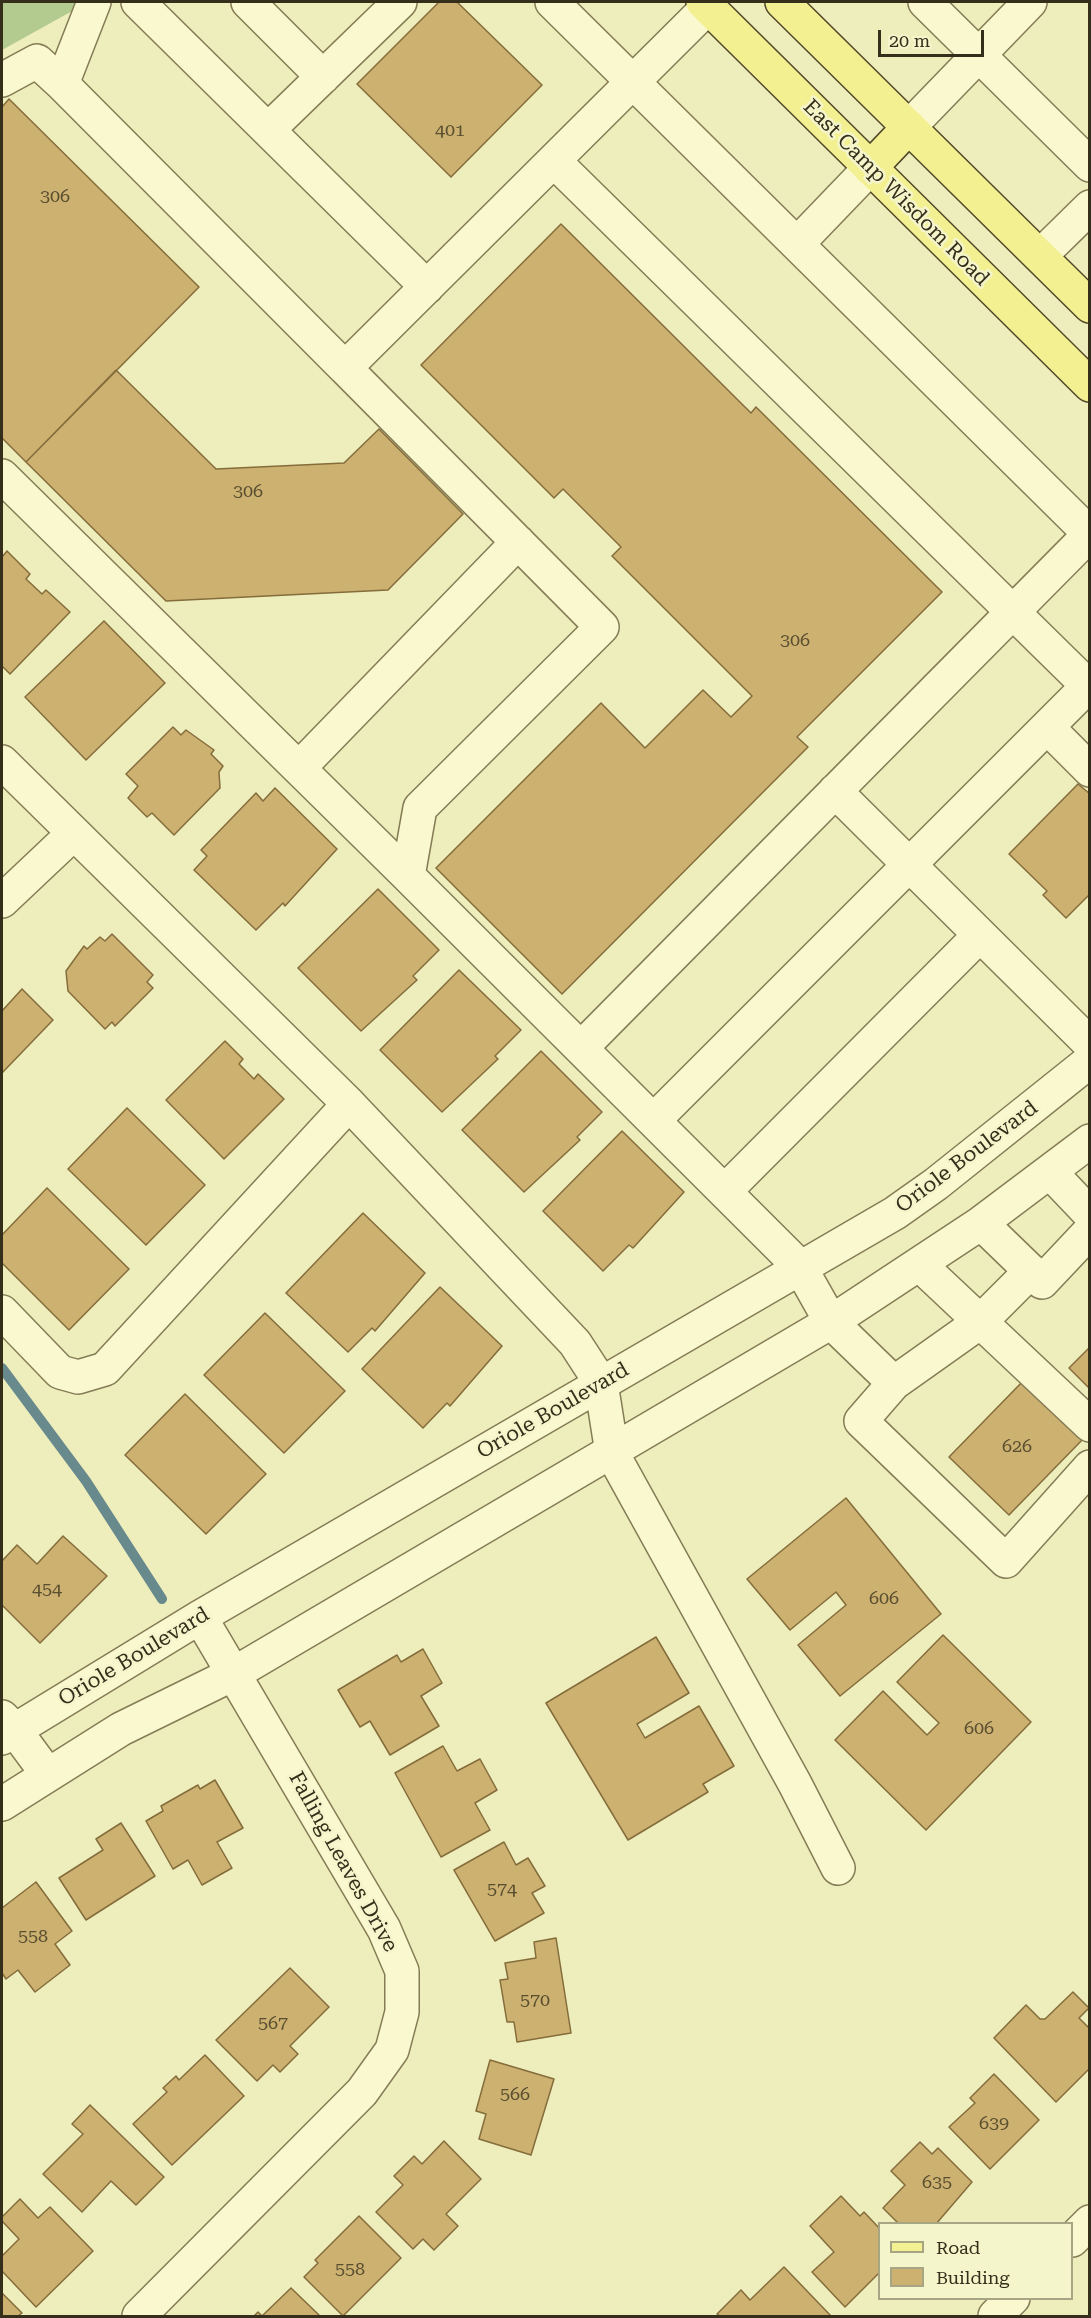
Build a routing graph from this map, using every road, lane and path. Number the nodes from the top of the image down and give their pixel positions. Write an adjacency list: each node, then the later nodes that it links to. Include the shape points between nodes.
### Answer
1 (94, 2): 14 (street)
2 (138, 2): 16 (street)
3 (248, 2): 11 (street)
4 (400, 2): 11 (street)
5 (552, 2): 13 (street)
6 (782, 2): 15 (main road)
7 (925, 2): 10 (street)
8 (1030, 2): 10 (street)
9 (706, 4): 13 (street); 19 (main road, East Camp Wisdom Road)
10 (980, 54): 15 (street); 18 (street)
11 (323, 77): 16 (street)
12 (2, 80): 14 (street, via 37,62)
13 (633, 82): 17 (street); 21 (street)
14 (62, 84): 25 (street)
15 (909, 128): 19 (main road); 22 (main road)
16 (268, 130): 23 (street)
17 (554, 161): 23 (street); 29 (street)
18 (1089, 165)
19 (870, 168): 21 (street); 26 (main road, East Camp Wisdom Road)
20 (1089, 207): 22 (street)
21 (797, 244): 29 (street, via 1089,534)
22 (1040, 256): 24 (main road)
23 (427, 287): 25 (street)
24 (1089, 306)
25 (345, 368): 28 (street)
26 (1089, 385)
27 (2, 476): 32 (street)
28 (519, 542): 32 (street); 37 (street, via 603,627 420,808)
29 (1013, 612): 30 (street, via 1088,686); 34 (street)
30 (1047, 727): 33 (street); 36 (street)
31 (2, 762): 35 (street)
32 (299, 768): 37 (street)
33 (1089, 770)
34 (835, 791): 36 (street); 41 (street)
35 (74, 833): 38 (street); 43 (street)
36 (910, 865): 39 (street); 44 (street)
37 (408, 876): 41 (street)
38 (2, 901)
39 (980, 935): 40 (street); 47 (street)
40 (1089, 1044)
41 (581, 1048): 44 (street)
42 (1089, 1061): 52 (street, Oriole Boulevard, via 936,1184 895,1213)
43 (349, 1104): 54 (street, via 105,1369 78,1377 60,1372); 57 (street, via 575,1343)
44 (654, 1120): 47 (street)
45 (1089, 1141): 46 (street)
46 (1050, 1172): 48 (street); 49 (street)
47 (724, 1191): 52 (street)
48 (1089, 1214)
49 (981, 1223): 51 (street); 53 (street)
50 (1089, 1231): 53 (street, via 1042,1282)
51 (919, 1264): 55 (street); 56 (street)
52 (800, 1267): 55 (street); 57 (street, Oriole Boulevard)
53 (1031, 1271): 56 (street)
54 (2, 1312)
55 (831, 1322): 58 (street); 60 (street)
56 (980, 1322): 58 (street); 59 (street)
57 (601, 1383): 60 (street); 62 (street, Oriole Boulevard)
58 (894, 1383): 61 (street, via 861,1421 1006,1561)
59 (1089, 1425)
60 (612, 1452): 63 (street); 67 (street)
61 (1089, 1467)
62 (200, 1617): 63 (street, Falling Leaves Drive); 64 (street, Oriole Boulevard)
63 (235, 1673): 65 (street, via 121,1729); 71 (street, Falling Leaves Drive, via 384,1929 402,1971 402,2012 392,2050 362,2092)
64 (6, 1728): 65 (street)
65 (48, 1775): 66 (street)
66 (2, 1804)
67 (838, 1868)
68 (1089, 2222): 69 (street)
69 (1073, 2238)
70 (1011, 2300): 72 (street)
71 (139, 2316)
72 (995, 2316)

